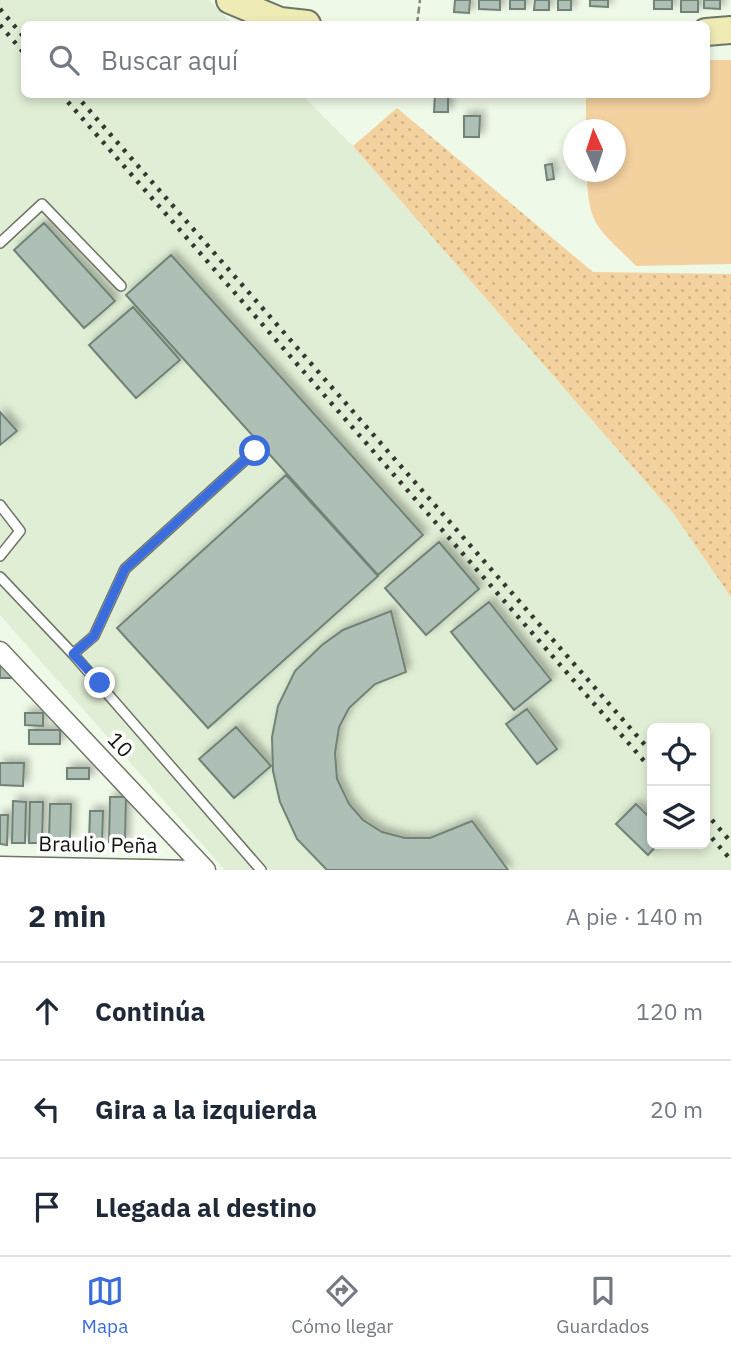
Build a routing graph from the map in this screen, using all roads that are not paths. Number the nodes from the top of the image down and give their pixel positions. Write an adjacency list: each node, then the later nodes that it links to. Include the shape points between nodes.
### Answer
1 (230, 0): 2 (street)
2 (280, 21)
3 (731, 30): 4 (street)
4 (710, 32)
5 (0, 243): 6 (lane, via 41,204)
6 (121, 286)
7 (255, 451): 12 (lane, via 125,569 94,636)
8 (0, 505): 9 (lane, via 20,531)
9 (0, 556)
10 (0, 577): 12 (lane)
11 (0, 651): 15 (street, 10)
12 (73, 654): 16 (lane)
13 (0, 866): 14 (street, Braulio Peña)
14 (195, 870)
15 (206, 870)
16 (261, 870)

